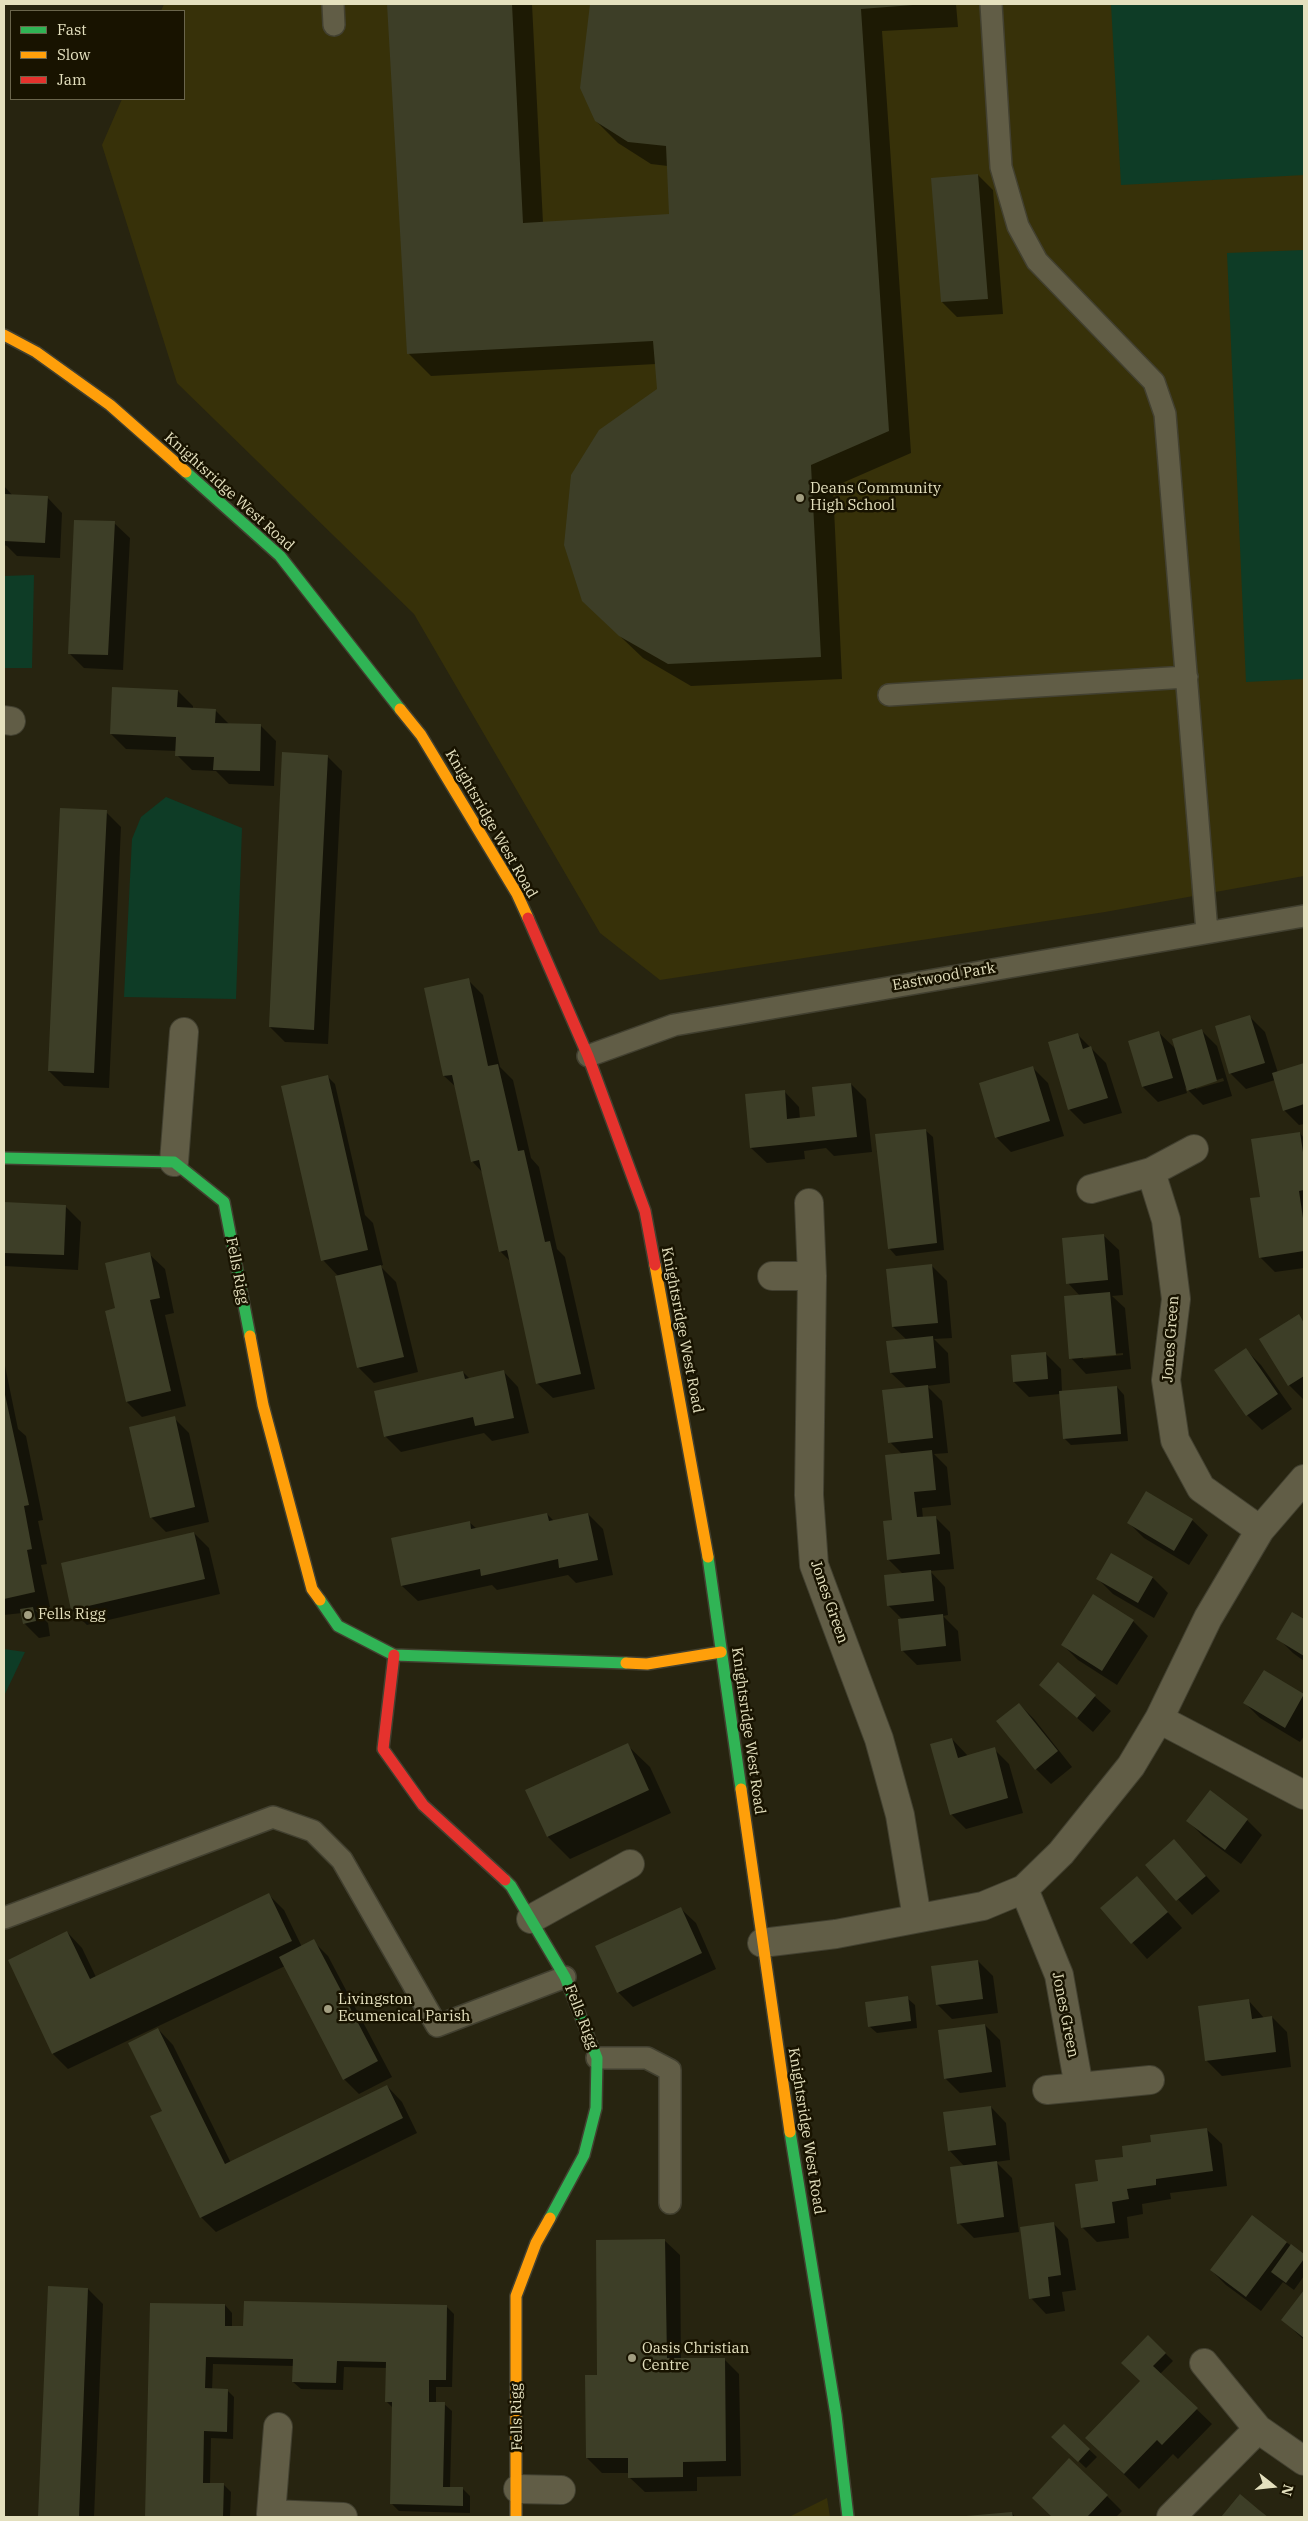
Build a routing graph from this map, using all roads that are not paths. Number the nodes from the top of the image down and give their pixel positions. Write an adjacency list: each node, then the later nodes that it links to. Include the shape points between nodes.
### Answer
1 (333, 4): 3 (lane)
2 (992, 4): 7 (lane, via 1001,168 1018,226 1037,261 1154,382 1165,414)
3 (334, 25)
4 (10, 324): 6 (street, Knightsridge West Road)
5 (4, 335): 6 (street, Knightsridge West Road)
6 (36, 352): 12 (street, Knightsridge West Road, via 110,405 280,556 421,735 517,894)
7 (1187, 677): 8 (lane); 10 (lane)
8 (889, 695)
9 (1304, 916): 10 (lane, Eastwood Park)
10 (1207, 932): 12 (lane, Eastwood Park, via 674,1025)
11 (184, 1032): 15 (street)
12 (588, 1056): 23 (street, Knightsridge West Road, via 645,1211 700,1511)
13 (1194, 1149): 16 (street)
14 (4, 1158): 15 (street)
15 (174, 1162): 24 (street, Fells Rigg, via 224,1202 263,1405 312,1589 338,1626)
16 (1151, 1172): 17 (street); 22 (street, Jones Green, via 1166,1220 1176,1299 1166,1380 1175,1440 1201,1488)
17 (1091, 1189)
18 (809, 1203): 20 (street, Jones Green)
19 (772, 1276): 20 (street)
20 (812, 1276): 30 (street, Jones Green, via 808,1495 814,1565 879,1739 900,1815)
21 (1304, 1479): 22 (street)
22 (1260, 1530): 25 (street, via 1208,1618)
23 (721, 1652): 24 (street, Fells Rigg, via 647,1664); 32 (street, Knightsridge West Road)
24 (394, 1655): 31 (street, Fells Rigg, via 384,1750 423,1805 511,1886)
25 (1159, 1719): 26 (street); 28 (street, via 1131,1766 1061,1853)
26 (1304, 1795)
27 (630, 1864): 31 (street)
28 (1024, 1889): 30 (street, via 983,1906); 36 (street, Jones Green, via 1059,1975)
29 (4, 1918): 33 (lane, via 273,1817 313,1831 342,1860 437,2026)
30 (917, 1918): 32 (street, via 836,1934)
31 (531, 1919): 33 (street, Fells Rigg)
32 (762, 1943): 45 (street, Knightsridge West Road, via 836,2415)
33 (566, 1977): 34 (street, Fells Rigg)
34 (597, 2058): 38 (lane, via 647,2058 670,2070); 43 (street, Fells Rigg, via 596,2108 584,2155 536,2243 516,2296)
35 (1150, 2080): 36 (street)
36 (1079, 2087): 37 (street)
37 (1047, 2090)
38 (670, 2203)
39 (1204, 2363): 41 (street)
40 (278, 2427): 46 (street, via 271,2514)
41 (1258, 2429): 42 (street); 48 (street)
42 (1304, 2461)
43 (518, 2489): 44 (street); 47 (street, Fells Rigg)
44 (560, 2490)
45 (848, 2512)
46 (343, 2517)
47 (516, 2517)
48 (1172, 2517)

